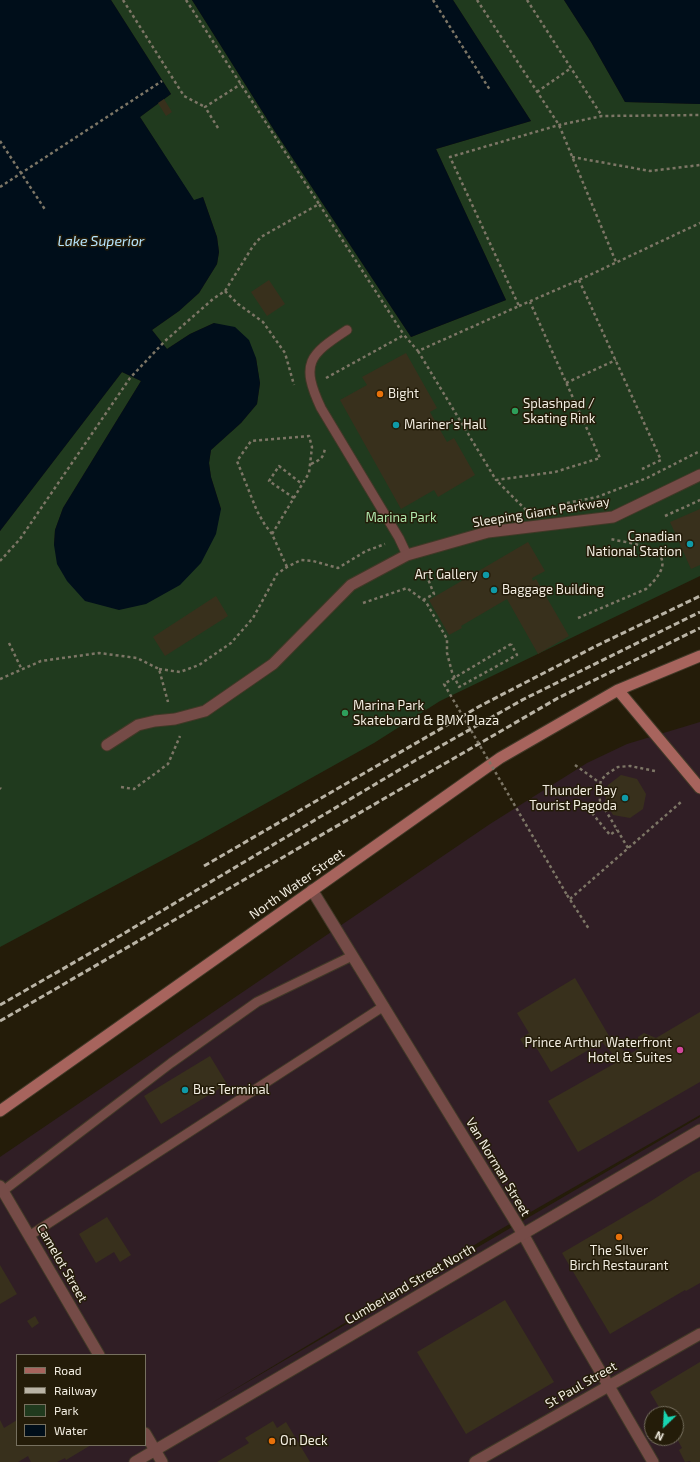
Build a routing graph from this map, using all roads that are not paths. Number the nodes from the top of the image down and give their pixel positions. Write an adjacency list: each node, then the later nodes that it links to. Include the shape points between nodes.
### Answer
1 (347, 330): 3 (lane, via 324,345 310,365 309,373 314,392)
2 (700, 475): 3 (street, Sleeping Giant Parkway, via 613,517 488,532)
3 (407, 555): 6 (street, Sleeping Giant Parkway, via 351,585 273,664 205,711 138,725)
4 (700, 656): 5 (main road, North Water Street)
5 (618, 690): 7 (main road); 8 (main road, North Water Street, via 500,758)
6 (107, 745)
7 (700, 788)
8 (312, 890): 9 (street, Van Norman Street); 11 (main road, North Water Street)
9 (352, 956): 10 (street, Van Norman Street); 13 (lane, via 257,1002)
10 (384, 1006): 14 (street, Van Norman Street); 15 (lane)
11 (0, 1112)
12 (700, 1130): 14 (street, Cumberland Street North)
13 (2, 1189): 15 (street, Camelot Street)
14 (522, 1234): 18 (street, Van Norman Street); 20 (street, Cumberland Street North)
15 (29, 1236): 17 (street, Camelot Street)
16 (700, 1334): 18 (street, St Paul Street)
17 (98, 1354)
18 (609, 1385): 23 (street, St Paul Street); 24 (street, Van Norman Street)
19 (146, 1435): 20 (street)
20 (155, 1450): 21 (street, Cumberland Street North); 22 (street)
21 (135, 1462)
22 (162, 1462)
23 (475, 1462)
24 (653, 1462)

